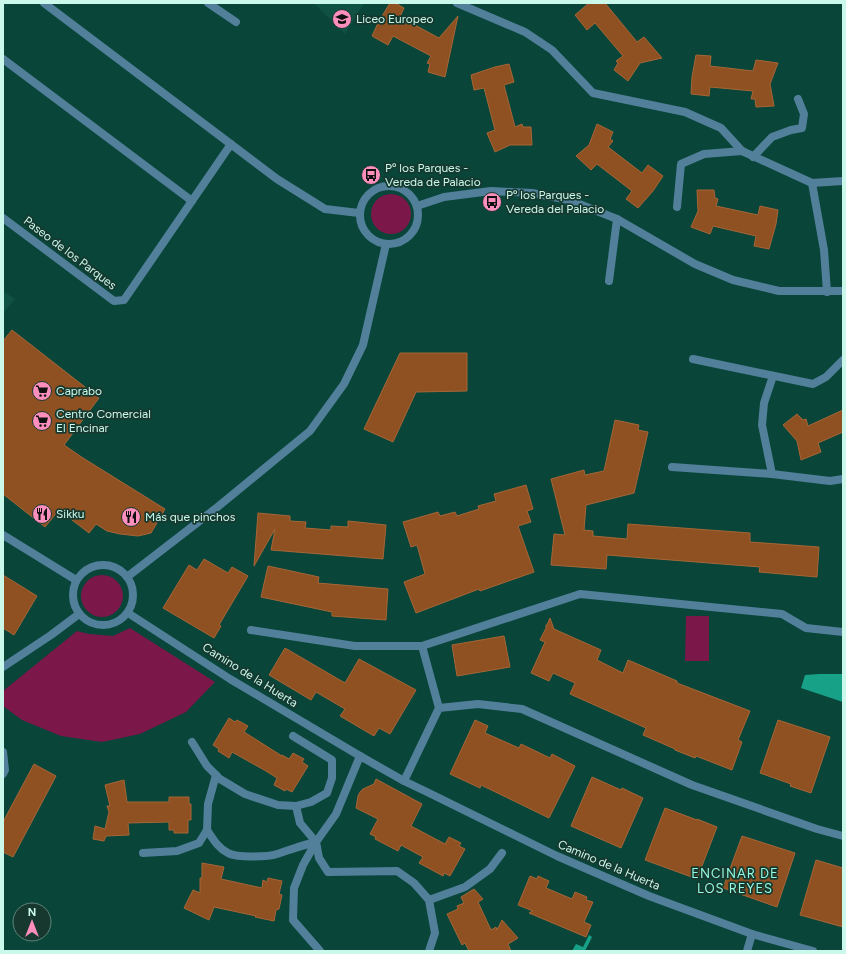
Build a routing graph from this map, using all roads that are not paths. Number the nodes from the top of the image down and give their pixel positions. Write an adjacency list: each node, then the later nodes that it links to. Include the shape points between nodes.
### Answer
1 (44, 3): 7 (street)
2 (208, 3): 4 (street)
3 (457, 3): 8 (street, via 525,32 545,45 593,93 685,112 721,128)
4 (236, 22)
5 (3, 59): 12 (street)
6 (798, 99): 9 (street, via 804,114 802,128 772,137)
7 (231, 144): 12 (street, Paseo de los Parques); 15 (street, via 277,179 325,209)
8 (742, 151): 9 (street); 14 (street, via 704,154 681,164)
9 (753, 156): 11 (street)
10 (843, 181): 11 (street)
11 (812, 183): 21 (street, via 824,250)
12 (192, 201): 16 (street, Paseo de los Parques, via 124,300 114,301)
13 (417, 206): 15 (street, via 405,190 396,186 385,186 367,194); 17 (street, via 444,197 491,191 532,193 569,200); 18 (street, via 418,216 411,234 395,244)
14 (677, 207)
15 (359, 213): 18 (street, via 360,222 369,237)
16 (3, 218)
17 (617, 219): 19 (street); 21 (street, via 695,264 733,280 779,291)
18 (386, 244): 29 (street, via 363,346 344,384 310,431)
19 (609, 282)
20 (843, 291): 21 (street)
21 (827, 292)
22 (693, 359): 24 (street)
23 (843, 360): 24 (street, via 826,377 813,384)
24 (773, 376): 26 (street, via 764,403 762,425)
25 (672, 467): 26 (street)
26 (772, 474): 27 (street, via 830,481)
27 (843, 479)
28 (3, 535): 30 (street)
29 (127, 577): 30 (street, via 118,569 107,565 95,566 84,571); 31 (street, via 132,588 133,601)
30 (76, 580): 32 (street, via 72,591 73,603)
31 (128, 613): 32 (street, via 120,621 98,626 87,622); 41 (street, Camino de la Huerta)
32 (79, 614): 36 (street)
33 (251, 630): 35 (street, via 355,646)
34 (843, 632): 35 (street, via 806,628 782,614 580,594)
35 (422, 646): 37 (street)
36 (3, 667)
37 (439, 708): 44 (street); 47 (street, via 478,704 522,709 692,785)
38 (293, 736): 45 (street, via 332,760 332,778 326,792 311,802)
39 (192, 742): 43 (street)
40 (3, 752): 42 (street)
41 (360, 756): 44 (street, Camino de la Huerta); 48 (street, via 336,814)
42 (3, 774)
43 (216, 775): 45 (street, via 245,794 278,804); 46 (street, via 208,804)
44 (404, 781): 52 (street, Camino de la Huerta, via 557,856 650,896)
45 (296, 806): 48 (street, via 300,823)
46 (207, 830): 48 (street, via 228,854 242,857 275,855); 49 (street, via 199,842 177,851)
47 (843, 836)
48 (316, 842): 51 (street, via 319,858 328,872 397,871 414,883); 53 (street, via 294,888 293,920)
49 (143, 853)
50 (502, 853): 51 (street, via 490,869 465,887)
51 (429, 900): 54 (street, via 435,932)
52 (752, 934): 55 (street); 56 (street, Camino de la Huerta)
53 (320, 951)
54 (429, 951)
55 (747, 951)
56 (812, 951)

